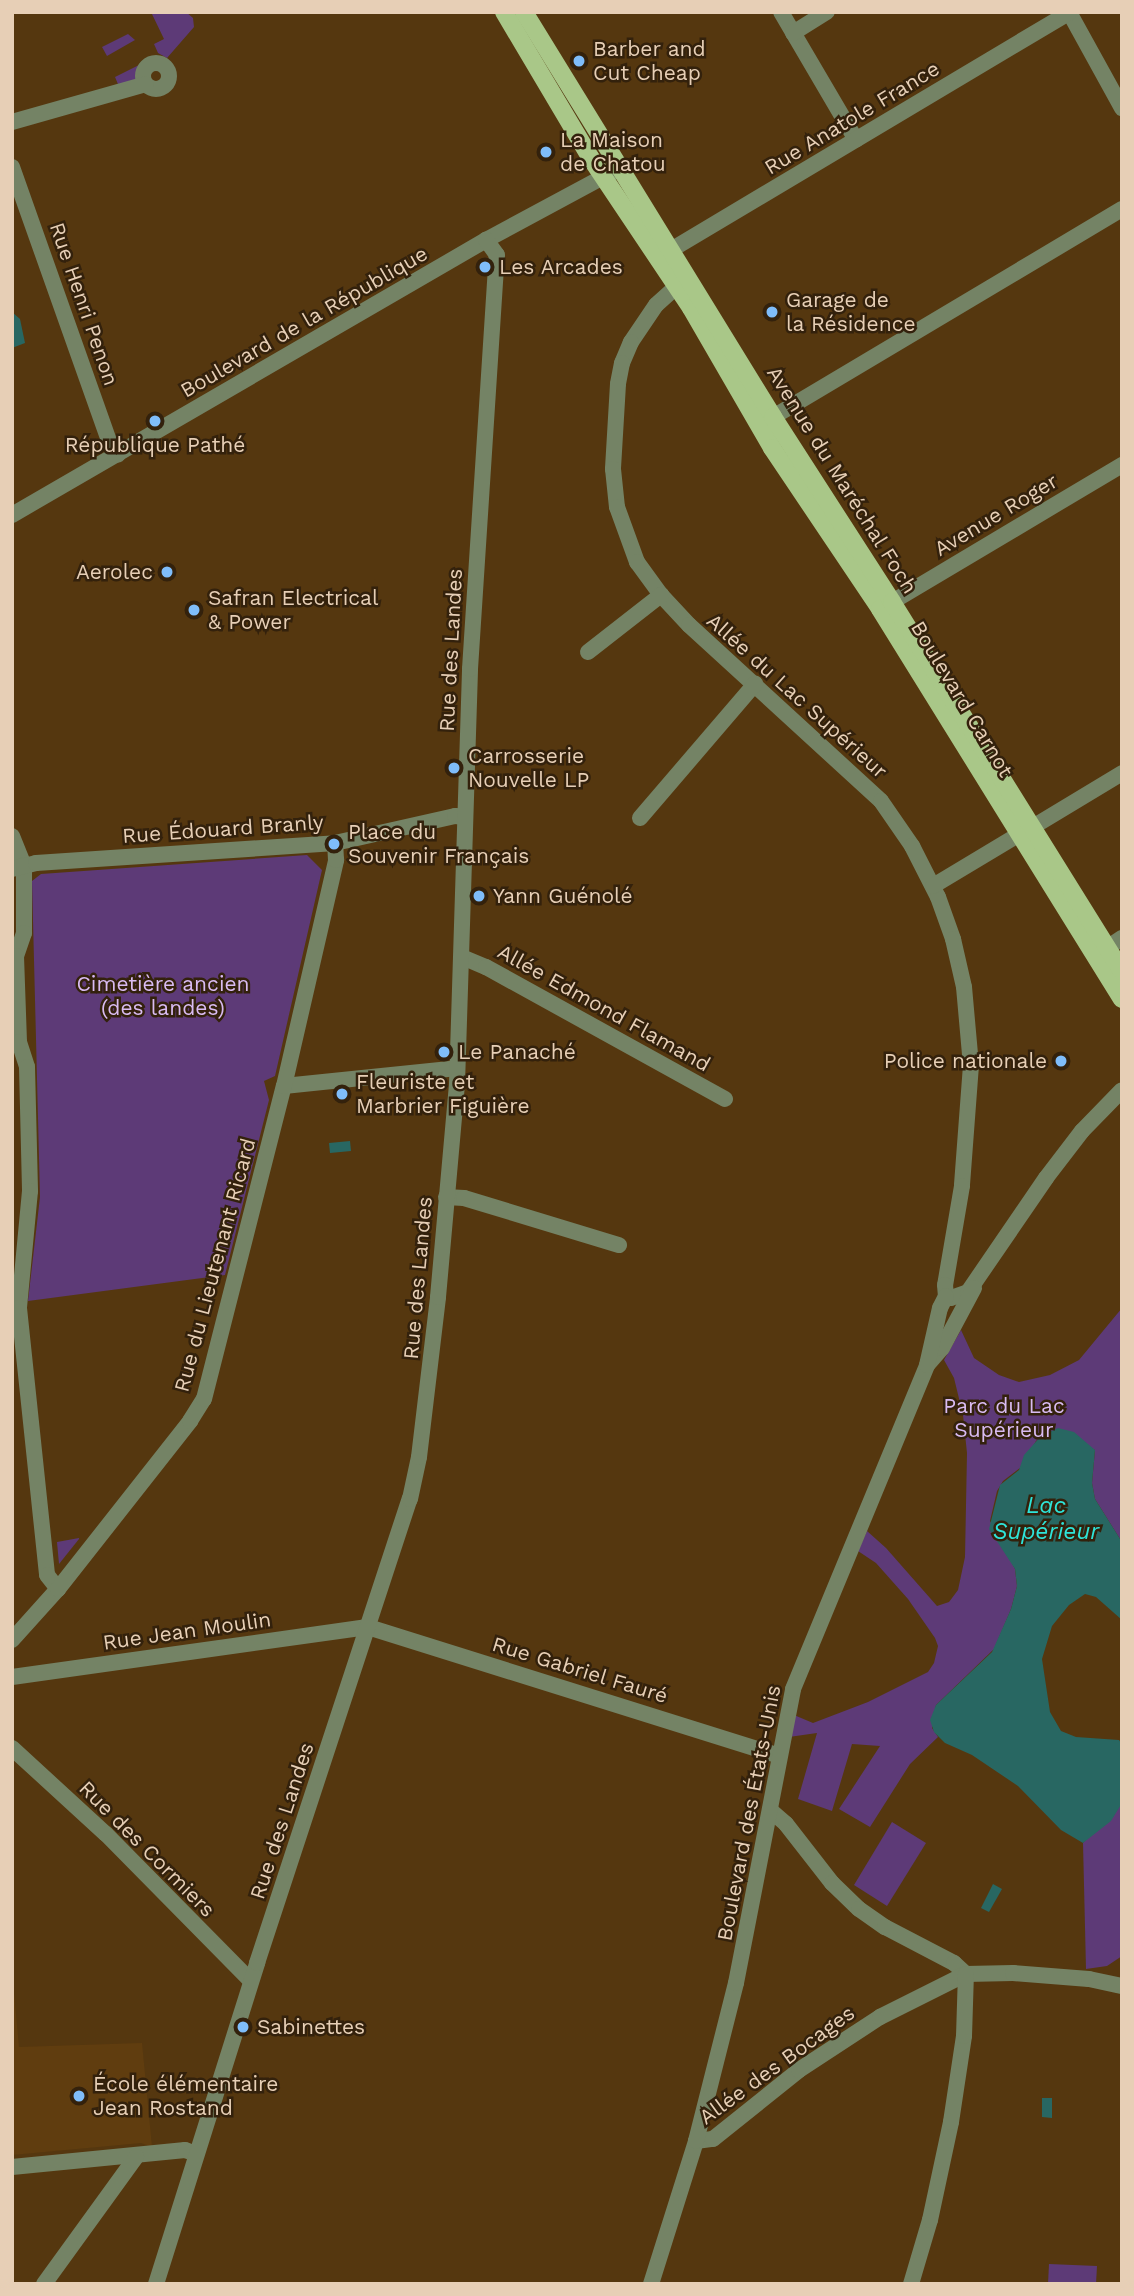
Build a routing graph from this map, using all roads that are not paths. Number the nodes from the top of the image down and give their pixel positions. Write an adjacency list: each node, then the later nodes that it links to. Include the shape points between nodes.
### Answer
1 (781, 12): 5 (street)
2 (827, 12): 5 (street)
3 (1069, 13): 7 (street); 9 (street, Rue Anatole France)
4 (514, 14): 11 (main road)
5 (793, 33): 9 (street)
6 (146, 84): 8 (street)
7 (1122, 108)
8 (12, 122)
9 (856, 140): 14 (street, Rue Anatole France)
10 (12, 167): 17 (street, Rue Henri Penon)
11 (612, 173): 13 (street, Boulevard de la République); 14 (main road, Boulevard Carnot); 14 (main road, via 616,183 641,205)
12 (1122, 209): 16 (street)
13 (486, 240): 17 (street, Boulevard de la République); 25 (street, Rue des Landes, via 498,255 470,669)
14 (664, 254): 15 (main road, Boulevard Carnot)
15 (682, 280): 16 (main road, Boulevard Carnot); 20 (street, Allée du Lac Supérieur, via 656,305 631,342 622,363 616,409 617,507 637,562)
16 (766, 421): 21 (main road, Boulevard Carnot)
17 (118, 455): 19 (street, Boulevard de la République)
18 (1122, 465): 21 (street, Avenue Roger)
19 (12, 515)
20 (661, 595): 22 (street); 23 (street, Allée du Lac Supérieur)
21 (886, 605): 27 (main road, Boulevard Carnot)
22 (588, 652)
23 (755, 684): 26 (street); 31 (street, Allée du Lac Supérieur, via 881,801)
24 (1122, 773): 27 (street)
25 (465, 817): 29 (street, Rue Édouard Branly); 33 (street, Rue des Landes)
26 (640, 818)
27 (1025, 831): 31 (street); 32 (main road); 35 (main road, Boulevard Carnot)
28 (12, 836): 30 (street)
29 (334, 843): 30 (street, Rue Édouard Branly); 37 (street, Rue du Lieutenant Ricard, via 336,860)
30 (18, 867): 46 (street, via 24,933 16,956 19,1042 27,1067 30,1191 19,1308 47,1575)
31 (933, 886): 43 (street, Allée du Lac Supérieur, via 958,959 971,1065 962,1186 944,1285)
32 (1114, 943): 34 (main road)
33 (462, 957): 36 (street, Rue des Landes); 39 (street, Allée Edmond Flamand)
34 (1122, 971)
35 (1122, 999)
36 (457, 1068): 37 (street); 40 (street, Rue des Landes)
37 (284, 1086): 46 (street, Rue du Lieutenant Ricard, via 204,1399)
38 (1122, 1090): 42 (street, Boulevard des États-Unis, via 1082,1130)
39 (725, 1099)
40 (446, 1197): 41 (street, via 464,1198); 47 (street, Rue des Landes, via 419,1457 410,1499)
41 (619, 1245)
42 (978, 1279): 43 (street, Boulevard des États-Unis, via 968,1292); 44 (street, Boulevard des États-Unis)
43 (948, 1297): 44 (street, via 962,1309); 45 (street, Boulevard des États-Unis, via 940,1308)
44 (960, 1318): 45 (street, Boulevard des États-Unis)
45 (927, 1365): 51 (street, Boulevard des États-Unis, via 793,1689)
46 (58, 1589): 48 (street, Rue du Lieutenant Ricard)
47 (368, 1626): 49 (street, Rue Jean Moulin); 51 (street, Rue Gabriel Fauré); 54 (street, Rue des Landes)
48 (12, 1640)
49 (12, 1677)
50 (12, 1748): 54 (street, Rue des Cormiers, via 106,1834)
51 (779, 1756): 52 (street, Boulevard des États-Unis)
52 (770, 1810): 53 (street, via 859,1909); 56 (street, Boulevard des États-Unis, via 736,1983)
53 (966, 1974): 55 (street, Allée des Bocages, via 1013,1973); 56 (street, Allée des Bocages, via 880,2017 799,2070 713,2139); 63 (street, via 964,2036 951,2122)
54 (251, 1981): 57 (street, Rue des Landes)
55 (1122, 1986)
56 (696, 2141): 62 (street, Boulevard des États-Unis)
57 (196, 2154): 58 (street, via 185,2150); 61 (street, Rue des Landes)
58 (136, 2157): 59 (street); 60 (street)
59 (12, 2167)
60 (44, 2284)
61 (156, 2284)
62 (651, 2284)
63 (911, 2284)

